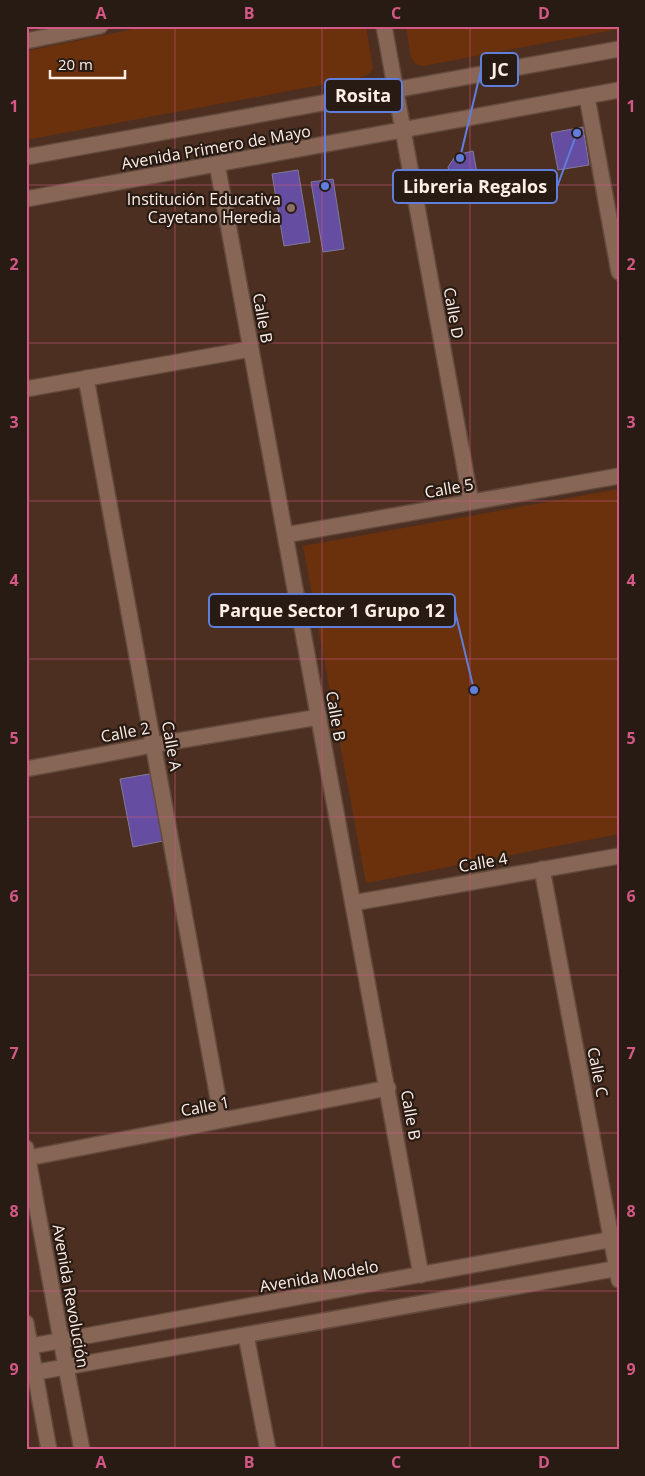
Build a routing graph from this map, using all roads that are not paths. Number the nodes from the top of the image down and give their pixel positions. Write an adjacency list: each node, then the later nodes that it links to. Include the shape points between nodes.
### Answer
1 (100, 26): 3 (street)
2 (384, 26): 5 (street, Calle D)
3 (26, 40)
4 (619, 49): 5 (street, Avenida Primero de Mayo)
5 (396, 90): 8 (street, Calle D); 9 (street, Avenida Primero de Mayo)
6 (619, 90): 7 (street, Avenida Primero de Mayo)
7 (586, 97): 8 (street, Avenida Primero de Mayo); 12 (street)
8 (403, 131): 10 (street, Avenida Primero de Mayo); 17 (street, Calle D)
9 (26, 157)
10 (217, 164): 11 (street, Avenida Primero de Mayo); 13 (street, Calle B)
11 (26, 199)
12 (619, 272)
13 (251, 349): 14 (street); 18 (street, Calle B)
14 (86, 378): 15 (street); 20 (street, Calle A)
15 (26, 389)
16 (619, 476): 17 (street, Calle 5)
17 (471, 502): 18 (street, Calle 5)
18 (285, 535): 19 (street, Calle B)
19 (319, 718): 20 (street, Calle 2); 24 (street, Calle B)
20 (154, 745): 21 (street, Calle 2); 26 (street, Calle A)
21 (26, 769)
22 (619, 856): 23 (street, Calle 4)
23 (542, 870): 24 (street, Calle 4); 28 (street, Calle C)
24 (353, 903): 25 (street, Calle B)
25 (388, 1088): 26 (street, Calle 1); 30 (street, Calle B)
26 (222, 1120): 27 (street, Calle 1)
27 (27, 1153): 33 (street, Avenida Revolución)
28 (615, 1239): 29 (street, Calle C); 30 (street, Avenida Modelo)
29 (618, 1272): 32 (street)
30 (422, 1275): 33 (street, Avenida Modelo)
31 (26, 1323): 34 (street)
32 (246, 1335): 35 (street); 39 (street)
33 (62, 1341): 34 (street, Avenida Modelo); 35 (street, Avenida Revolución)
34 (28, 1347): 36 (street)
35 (66, 1367): 36 (street); 38 (street, Avenida Revolución)
36 (31, 1374): 37 (street)
37 (49, 1450)
38 (82, 1450)
39 (268, 1450)

